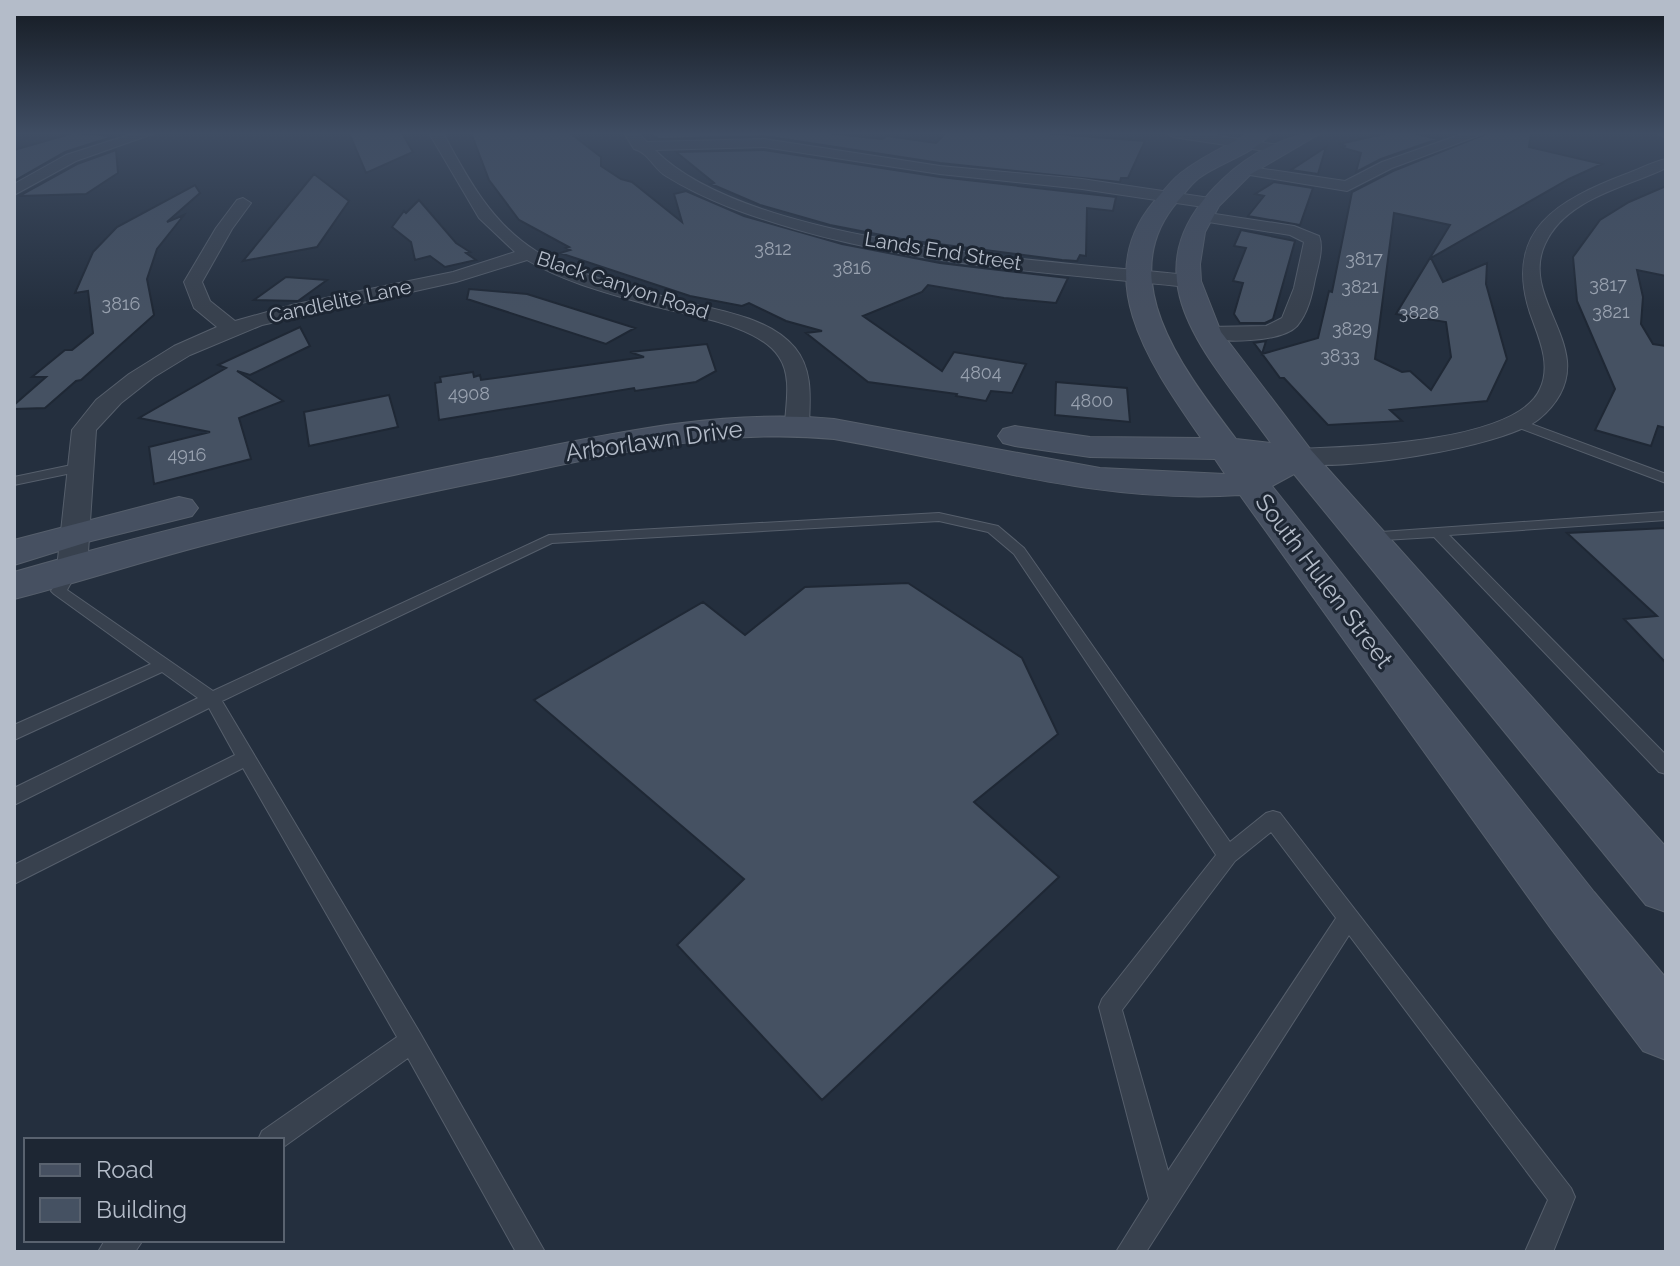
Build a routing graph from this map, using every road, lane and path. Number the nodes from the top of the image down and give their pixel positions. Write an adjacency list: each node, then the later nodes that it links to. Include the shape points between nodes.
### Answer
1 (468, 192): 10 (street, Black Canyon Road, via 494,227)
2 (706, 192): 11 (street, Lands End Street, via 825,232 929,252)
3 (1134, 192): 7 (street)
4 (1172, 192): 7 (main road, South Hulen Street)
5 (1223, 192): 9 (main road)
6 (1599, 192): 16 (street, Arborlawn Drive, via 1567,207 1537,243 1529,279 1557,378 1540,404)
7 (1168, 196): 9 (street); 11 (main road, South Hulen Street, via 1145,232)
8 (243, 203): 13 (street, via 193,282 201,304)
9 (1206, 210): 12 (main road, via 1193,232); 14 (street, via 1313,240 1296,316 1283,327 1260,332)
10 (528, 254): 13 (street, Candlelite Lane, via 448,279 282,311); 15 (street, Black Canyon Road, via 653,300 748,325 788,352 800,384)
11 (1139, 275): 12 (street, Lands End Street); 18 (main road, South Hulen Street, via 1144,311 1158,348)
12 (1188, 281): 14 (main road)
13 (232, 329): 19 (street, Candlelite Lane, via 172,355 96,412 84,430)
14 (1207, 333): 17 (main road)
15 (798, 412): 18 (main road, Arborlawn Drive, via 878,436 1111,482); 25 (main road, Arborlawn Drive, via 553,456 149,546)
16 (1518, 423): 17 (street, Arborlawn Drive, via 1429,447); 20 (lane)
17 (1299, 457): 18 (main road, Arborlawn Drive); 24 (main road)
18 (1237, 465): 38 (main road, South Hulen Street)
19 (81, 467): 21 (lane); 25 (street, Candlelite Lane)
20 (1666, 479)
21 (14, 481)
22 (1666, 516): 23 (lane)
23 (1439, 533): 24 (lane); 32 (lane)
24 (1365, 537): 36 (main road)
25 (74, 551): 26 (main road, Arborlawn Drive); 27 (main road, Arborlawn Drive); 28 (lane, via 59,591)
26 (14, 553)
27 (14, 586)
28 (163, 665): 29 (lane); 30 (lane)
29 (212, 699): 31 (lane); 33 (lane); 34 (lane, via 549,539 939,517 993,529 1019,551)
30 (14, 733)
31 (245, 758): 35 (lane); 39 (lane)
32 (1666, 767)
33 (14, 797)
34 (1228, 855): 37 (lane, via 1273,819); 41 (lane, via 1110,1007)
35 (14, 875)
36 (1666, 887)
37 (1349, 917): 41 (lane); 44 (lane, via 1562,1197)
38 (1666, 1028)
39 (412, 1041): 40 (lane); 42 (lane)
40 (274, 1138)
41 (1163, 1202): 43 (lane)
42 (531, 1252)
43 (1130, 1252)
44 (1539, 1252)

